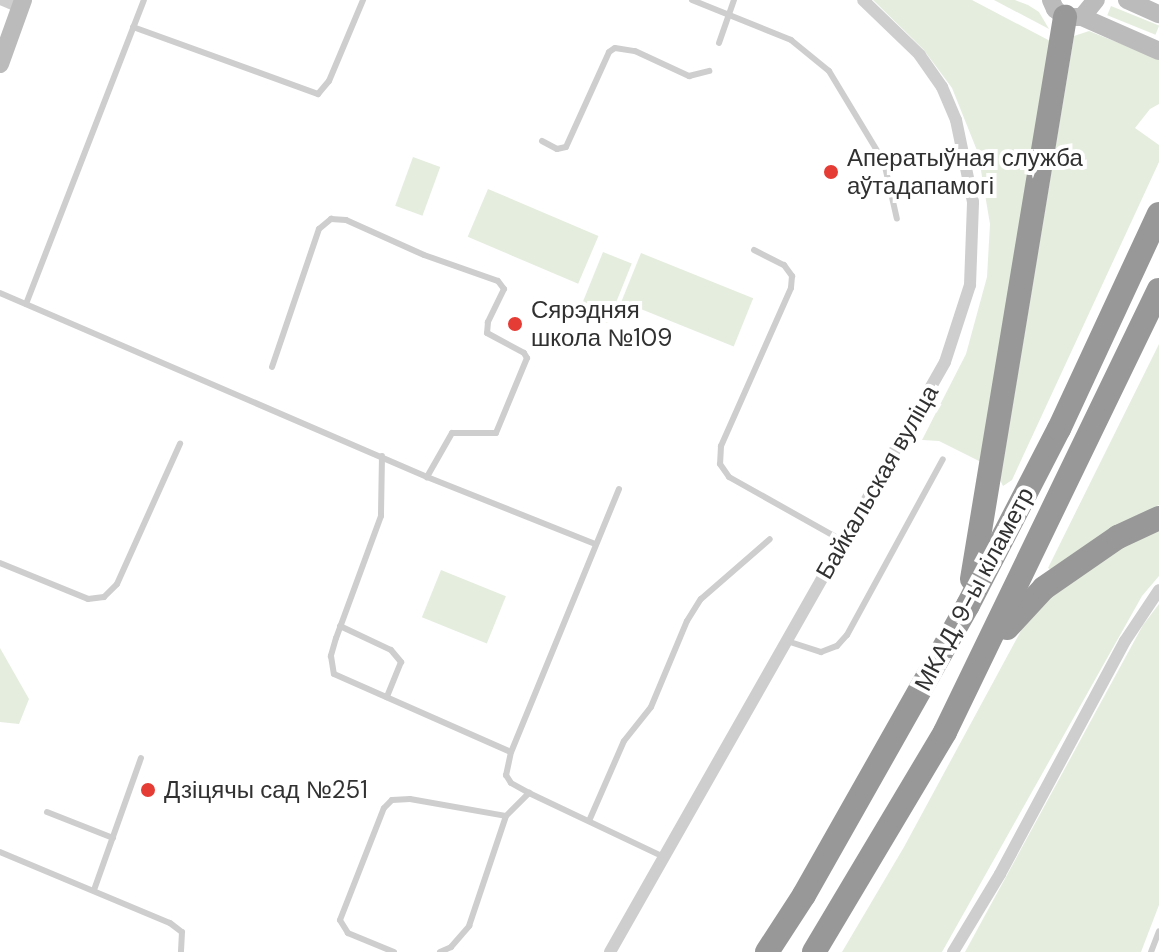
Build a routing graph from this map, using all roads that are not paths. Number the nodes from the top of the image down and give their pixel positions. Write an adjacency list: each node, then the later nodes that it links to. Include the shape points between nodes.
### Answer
1 (3, 0): 9 (street)
2 (144, 0): 13 (lane)
3 (363, 0): 13 (lane, via 329,81 318,94)
4 (692, 0): 11 (lane)
5 (734, 0): 11 (lane)
6 (863, 0): 33 (street, Байкальская вуліца, via 920,55 942,87 966,159 974,241 970,285 945,362)
7 (1096, 0): 10 (main road)
8 (1127, 0): 12 (main road)
9 (25, 3): 16 (main road)
10 (1059, 8): 15 (main road); 37 (highway)
11 (728, 14): 14 (lane); 20 (lane, via 791,40 829,71 884,162)
12 (1159, 14)
13 (133, 27): 24 (lane)
14 (719, 43)
15 (1159, 51)
16 (0, 64)
17 (709, 71): 18 (lane, via 689,76 635,51 615,48 566,147 557,149)
18 (542, 141)
19 (1159, 214): 37 (highway, МКАД, 9-ы кіламетр, via 1059,429)
20 (897, 219)
21 (754, 250): 33 (lane, via 784,265 792,276 791,288 721,446 720,464 729,477)
22 (1159, 290): 40 (highway, МКАД, 9-ы кіламетр)
23 (0, 293): 24 (lane)
24 (26, 304): 27 (lane)
25 (272, 367): 29 (lane, via 319,229 331,219 346,220 498,281 504,289 487,333 527,358 496,433 452,433)
26 (180, 444): 35 (lane, via 117,584 104,597 88,599)
27 (382, 456): 29 (lane); 38 (lane, via 381,516)
28 (943, 459): 39 (lane, via 847,635 821,652)
29 (427, 477): 34 (lane)
30 (619, 489): 34 (lane)
31 (1159, 518): 40 (highway, via 1118,537 1044,588)
32 (770, 539): 47 (lane, via 701,599 651,707 624,741)
33 (843, 541): 39 (street, Байкальская вуліца)
34 (595, 544): 42 (lane)
35 (0, 563)
36 (1159, 590): 59 (street, via 1125,641)
37 (968, 605): 57 (highway, МКАД, 9-ы кіламетр)
38 (340, 626): 41 (lane, via 331,656 334,674); 41 (lane, via 391,650 401,662)
39 (787, 641): 50 (street, Байкальская вуліца)
40 (989, 647): 58 (highway, МКАД, 9-ы кіламетр, via 945,732)
41 (387, 697): 42 (lane)
42 (511, 752): 44 (lane, via 506,775)
43 (141, 758): 48 (lane)
44 (529, 793): 46 (lane); 47 (lane)
45 (47, 812): 48 (lane)
46 (506, 816): 54 (lane, via 410,799 392,800 384,808 340,920 348,933); 55 (lane, via 469,926)
47 (589, 821): 50 (lane)
48 (113, 838): 51 (lane)
49 (0, 852): 51 (lane)
50 (664, 857): 56 (street, Байкальская вуліца)
51 (94, 890): 53 (lane, via 170,923 182,932)
52 (1159, 931): 60 (lane)
53 (181, 952)
54 (394, 952)
55 (440, 952)
56 (610, 952)
57 (767, 952)
58 (814, 952)
59 (953, 952)
60 (1151, 952)

